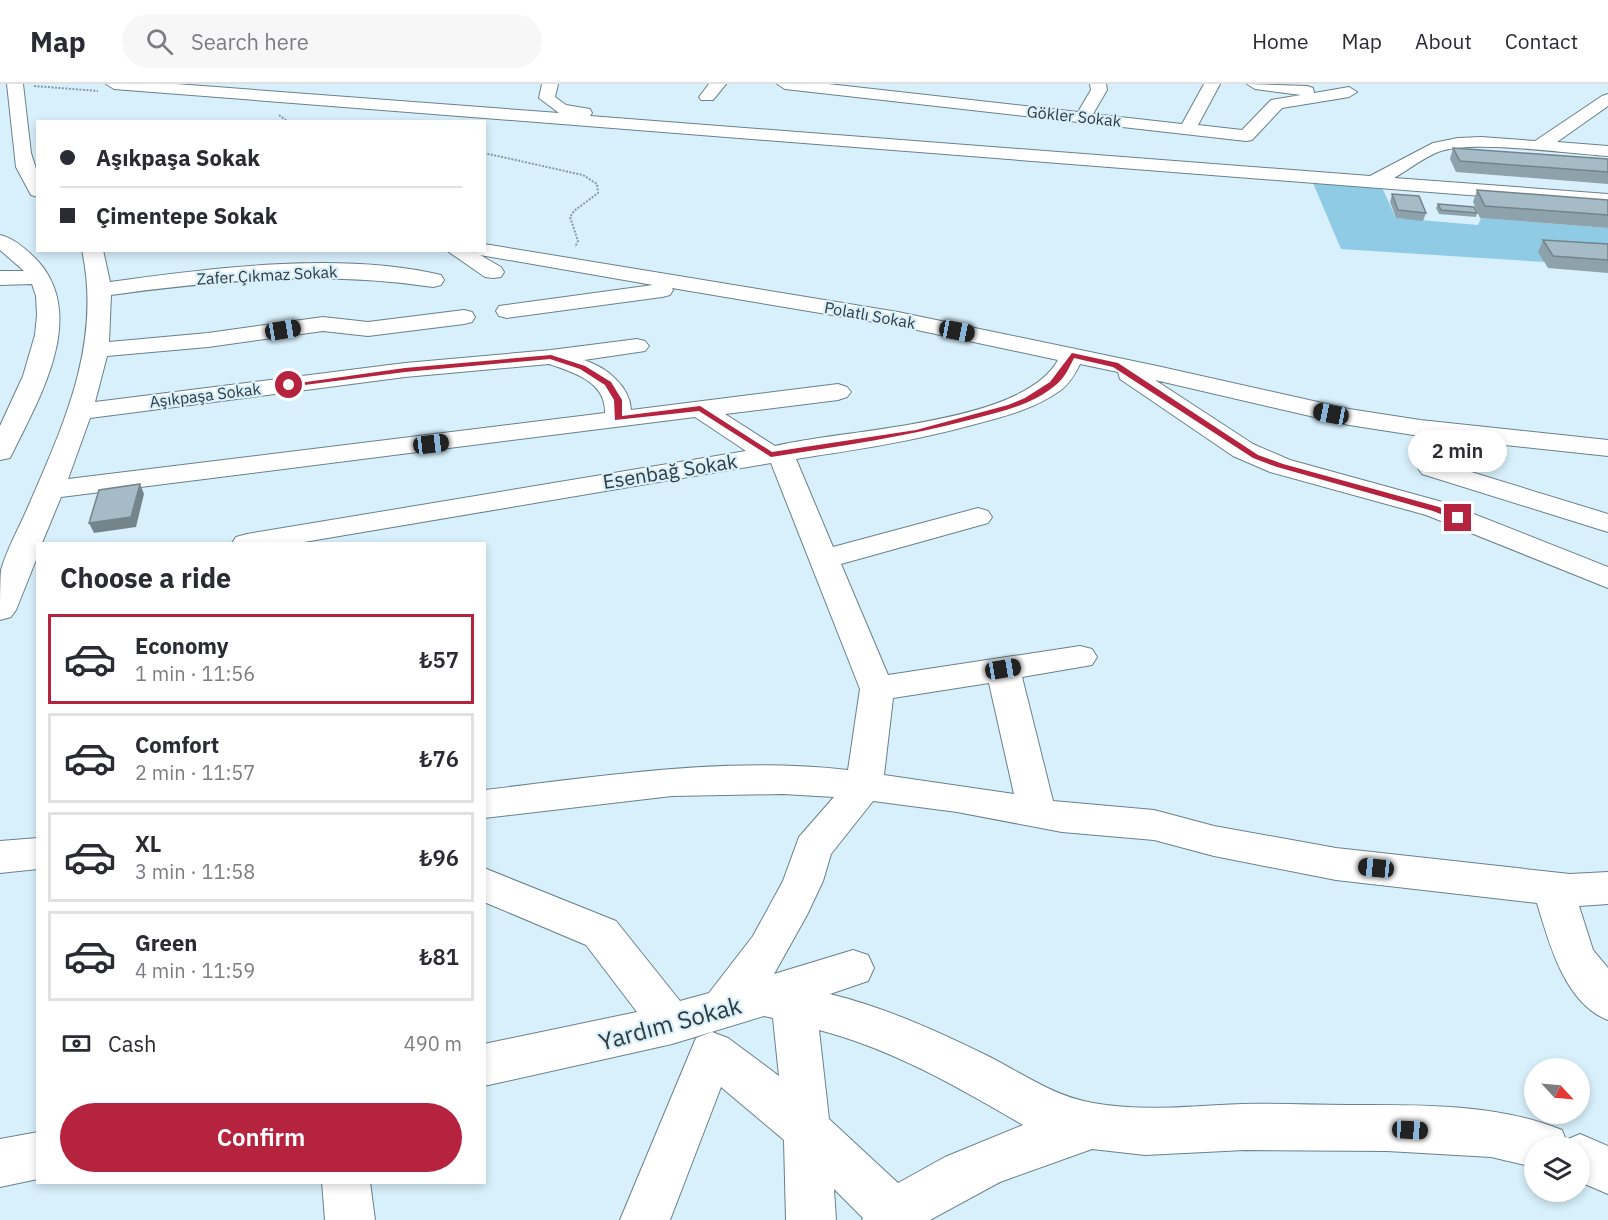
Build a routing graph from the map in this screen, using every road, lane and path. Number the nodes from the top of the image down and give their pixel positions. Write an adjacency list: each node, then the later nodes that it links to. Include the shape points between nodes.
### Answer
1 (15, 84): 18 (street)
2 (114, 84): 17 (street)
3 (550, 84): 15 (street, via 547,98 561,109)
4 (718, 84): 11 (street)
5 (785, 84): 9 (street, Gökler Sokak)
6 (1098, 84): 14 (street, via 1099,90)
7 (1212, 84): 16 (street)
8 (1255, 84): 16 (street, Gökler Sokak, via 1341,94 1277,104 1246,136)
9 (902, 90): 13 (street, Gökler Sokak); 17 (street)
10 (981, 91): 13 (street)
11 (707, 97)
12 (1608, 99): 19 (street)
13 (967, 105): 14 (street, Gökler Sokak)
14 (1083, 117): 16 (street, Gökler Sokak)
15 (783, 126)
16 (1188, 129)
17 (868, 141): 22 (street)
18 (29, 146): 23 (street, via 24,169)
19 (1539, 146): 20 (street); 22 (street, via 1448,144 1433,148)
20 (1608, 151)
21 (486, 153): 29 (path, via 578,174 597,184 596,196 570,217 577,245 569,254)
22 (1375, 181): 24 (street)
23 (36, 188)
24 (1608, 200)
25 (0, 242): 30 (street, via 17,253)
26 (92, 252): 34 (street)
27 (462, 252): 28 (street)
28 (489, 261): 29 (street, Polatlı Sokak)
29 (553, 261): 33 (street, Polatlı Sokak)
30 (39, 277): 31 (street); 48 (street, via 46,295 46,334 33,380)
31 (0, 278)
32 (433, 280): 34 (street, Zafer Çıkmaz Sokak, via 358,272 282,272)
33 (697, 286): 35 (street); 39 (street, Polatlı Sokak, via 898,319)
34 (100, 290): 38 (street)
35 (507, 311)
36 (464, 317): 38 (street, via 368,329 322,324)
37 (637, 346): 40 (street)
38 (95, 350): 44 (street)
39 (1072, 356): 41 (street, Polatlı Sokak); 49 (street, Esenbağ Sokak, via 1053,384 1011,407 916,432)
40 (551, 357): 44 (street, Aşıkpaşa Sokak, via 405,370); 45 (street, Aşıkpaşa Sokak, via 582,367 608,384 618,400)
41 (1115, 365): 46 (street, Polatlı Sokak, via 1314,411); 52 (street, via 1255,457)
42 (838, 392): 43 (street)
43 (700, 409): 45 (street); 49 (street)
44 (79, 411): 51 (street)
45 (618, 418): 51 (street)
46 (1420, 428): 47 (street, Polatlı Sokak); 50 (street)
47 (1608, 448)
48 (0, 452)
49 (775, 454): 55 (street, Esenbağ Sokak); 56 (street)
50 (1432, 468): 52 (street); 54 (street)
51 (49, 490): 57 (street)
52 (1436, 509): 58 (street)
53 (978, 517): 56 (street)
54 (1608, 523)
55 (253, 542)
56 (823, 559): 62 (street)
57 (28, 565): 59 (street)
58 (1608, 578)
59 (0, 610)
60 (1080, 657): 61 (street)
61 (1003, 669): 62 (street); 65 (street)
62 (877, 689): 63 (street)
63 (864, 786): 64 (street, via 783,780 672,782); 65 (street); 74 (street, via 813,848 803,881 768,949)
64 (486, 804)
65 (1037, 813): 69 (street, via 1154,825 1214,841 1336,864)
66 (36, 853): 67 (street)
67 (0, 857)
68 (486, 885): 75 (street, via 600,933)
69 (1553, 888): 70 (street); 73 (street, via 1575,959)
70 (1608, 888)
71 (853, 968): 72 (street, Yardım Sokak)
72 (780, 1000): 74 (street, Yardım Sokak); 77 (street, via 844,1017 915,1043 1041,1110); 78 (street)
73 (1608, 1001)
74 (722, 1010): 75 (street, Yardım Sokak)
75 (672, 1024): 76 (street, Yardım Sokak)
76 (486, 1065)
77 (1092, 1126): 79 (street, via 1145,1132 1245,1127 1387,1128 1491,1134); 85 (street, via 984,1164 939,1187)
78 (807, 1129): 85 (street); 87 (street, via 712,1053); 88 (street)
79 (1524, 1141)
80 (36, 1155): 82 (street)
81 (1590, 1162): 83 (street)
82 (0, 1163)
83 (1608, 1170)
84 (346, 1184): 86 (street)
85 (894, 1218)
86 (350, 1220)
87 (645, 1220)
88 (811, 1220)

